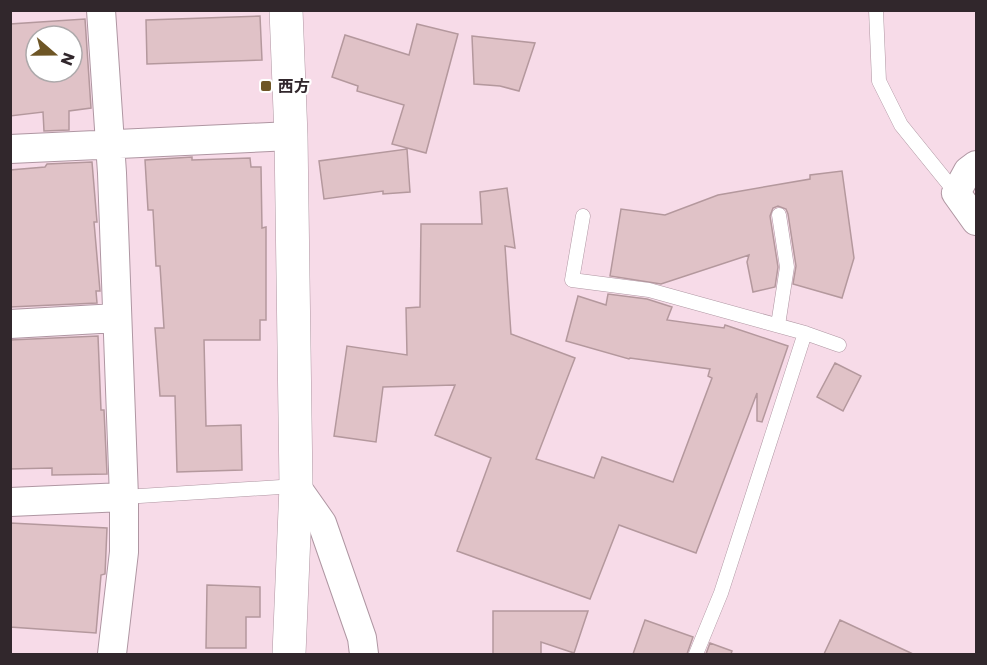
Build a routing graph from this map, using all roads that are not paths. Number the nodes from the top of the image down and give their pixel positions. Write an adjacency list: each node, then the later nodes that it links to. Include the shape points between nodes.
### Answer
1 (101, 10): 5 (street)
2 (286, 10): 4 (street)
3 (876, 10): 8 (lane, via 879,81 901,125)
4 (291, 136): 5 (street); 17 (street)
5 (110, 144): 6 (street); 12 (street)
6 (10, 149)
7 (976, 165): 8 (street, via 968,171)
8 (956, 193): 11 (street)
9 (779, 215): 14 (lane, via 787,267)
10 (583, 216): 14 (lane, via 572,280 649,290)
11 (976, 221)
12 (117, 318): 13 (street); 18 (street)
13 (10, 324)
14 (778, 325): 15 (lane)
15 (805, 333): 16 (lane); 23 (lane, via 721,593)
16 (838, 345)
17 (297, 486): 18 (lane); 21 (street); 22 (street, via 322,523)
18 (124, 496): 19 (street); 20 (street, via 124,552)
19 (10, 502)
20 (112, 654)
21 (289, 654)
22 (364, 654)
23 (696, 654)

